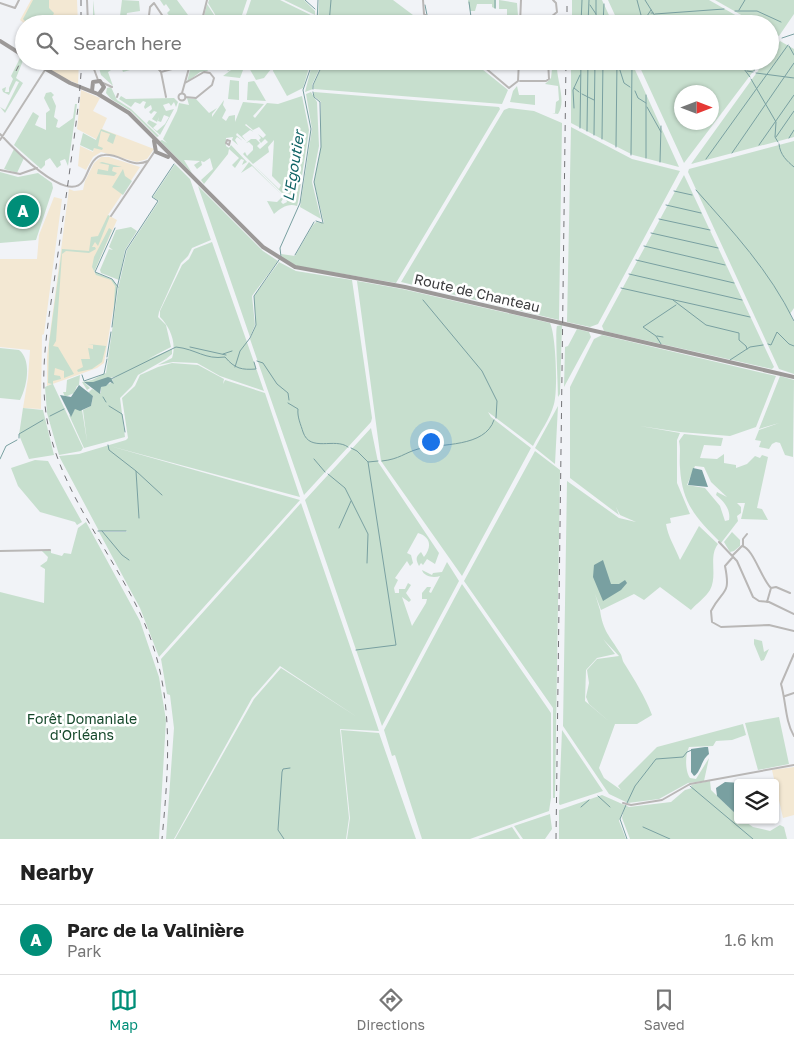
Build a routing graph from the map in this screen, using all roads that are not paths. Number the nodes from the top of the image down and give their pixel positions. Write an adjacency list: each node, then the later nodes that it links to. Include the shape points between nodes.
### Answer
1 (19, 0): 7 (street, via 12,9)
2 (87, 0): 8 (street)
3 (207, 0): 11 (street)
4 (422, 0): 12 (street)
5 (521, 0): 13 (street)
6 (553, 0): 14 (street, via 557,10)
7 (0, 2)
8 (88, 15)
9 (149, 15): 10 (street, via 154,3)
10 (162, 15)
11 (203, 15)
12 (425, 15)
13 (520, 15)
14 (553, 15)
15 (0, 41): 16 (main road)
16 (15, 50)
17 (45, 70): 29 (main road, Route de Chanteau); 36 (street)
18 (93, 70): 26 (street)
19 (166, 70): 24 (street)
20 (189, 70): 27 (street)
21 (488, 70): 25 (street, via 509,88)
22 (519, 70): 25 (street)
23 (548, 70): 25 (street, via 548,80)
24 (161, 72): 33 (street)
25 (518, 81)
26 (94, 82): 28 (main road, Route de Chanteau); 29 (main road); 30 (main road)
27 (185, 83): 32 (street); 34 (street, via 204,72 214,78 212,85 196,98)
28 (104, 87): 31 (main road); 35 (main road, Route de Chanteau, via 107,98)
29 (81, 88): 30 (main road, Route de Chanteau)
30 (92, 91): 31 (main road, Route de Chanteau)
31 (98, 94): 35 (main road, Route de Chanteau)
32 (182, 94): 34 (street); 34 (street, via 178,95 179,100)
33 (166, 97)
34 (185, 97)
35 (118, 106): 37 (main road, Route de Chanteau, via 132,115)
36 (1, 136): 38 (street); 41 (street)
37 (152, 137): 39 (main road, Route de Chanteau); 39 (main road, Route de Chanteau, via 161,145)
38 (0, 140)
39 (159, 151): 40 (street); 44 (main road, Route de Chanteau, via 187,172 247,233 279,259 305,270 404,287)
40 (148, 160): 41 (street, via 137,164 101,155 94,160 80,184 73,187 58,185); 43 (street)
41 (37, 168): 42 (street, via 20,174)
42 (0, 170)
43 (111, 216)
44 (794, 377)
45 (747, 534): 47 (street, via 743,538)
46 (719, 542): 50 (street)
47 (743, 546): 50 (street); 51 (street)
48 (50, 550): 49 (street)
49 (0, 551)
50 (732, 556): 53 (street, via 738,562 750,593 759,601); 55 (street, via 726,564 728,586 712,609 712,622 721,627 769,626)
51 (771, 588): 52 (street); 53 (street)
52 (790, 593)
53 (767, 602): 54 (street)
54 (794, 614)
55 (794, 631)
56 (794, 654): 58 (street, via 781,682)
57 (794, 693): 58 (street)
58 (784, 696): 59 (street)
59 (794, 736)
60 (794, 765): 61 (street, via 690,784 662,800 631,805)
61 (623, 803)

